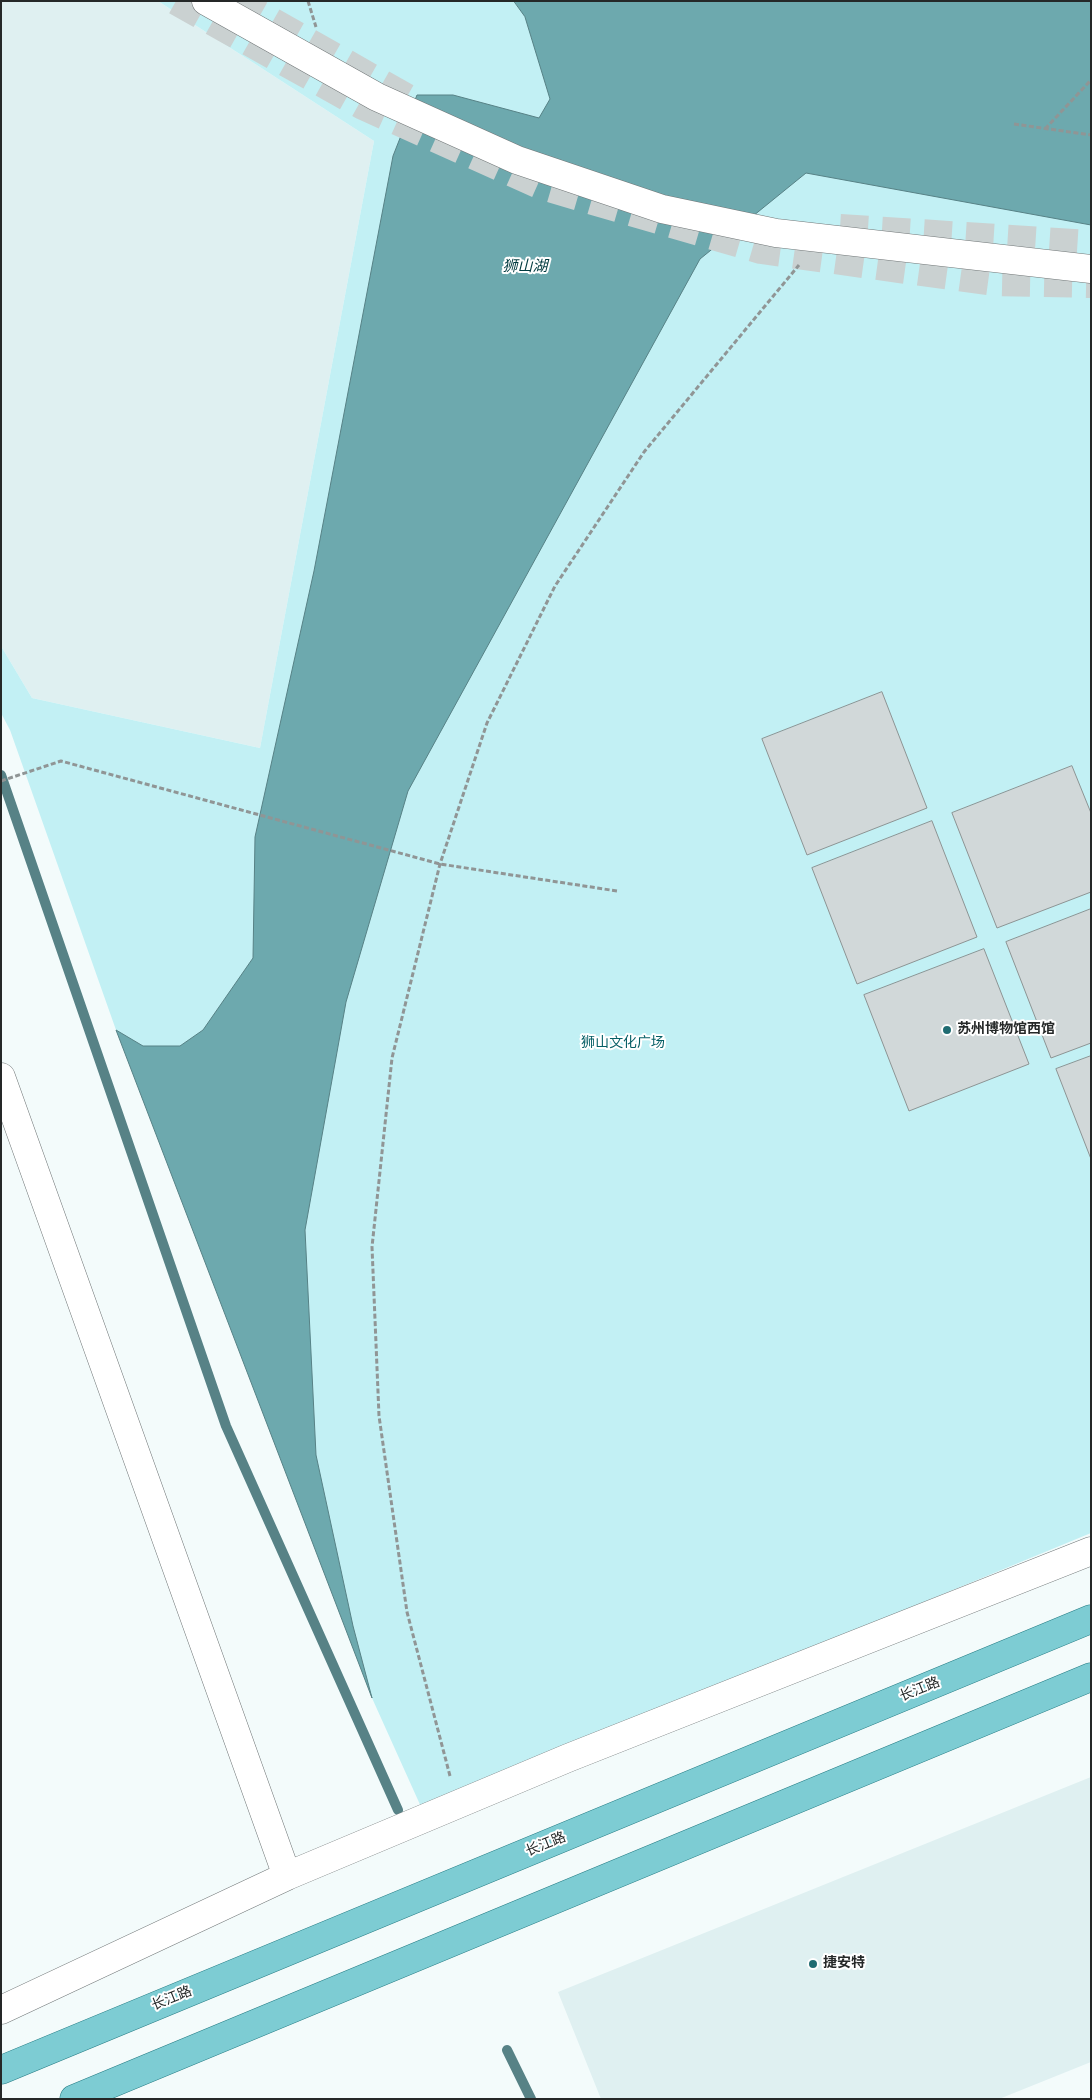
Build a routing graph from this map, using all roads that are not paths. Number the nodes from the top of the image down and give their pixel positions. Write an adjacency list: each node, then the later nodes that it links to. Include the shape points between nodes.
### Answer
1 (206, 1): 2 (street, via 377,97 517,160 662,209 776,233)
2 (1091, 269)
3 (1, 1077): 7 (street)
4 (1091, 1551): 7 (street, via 577,1754)
5 (1091, 1619): 9 (main road, 长江路)
6 (1091, 1677): 10 (main road)
7 (287, 1876): 8 (street)
8 (1, 2010)
9 (1, 2070)
10 (74, 2099)

